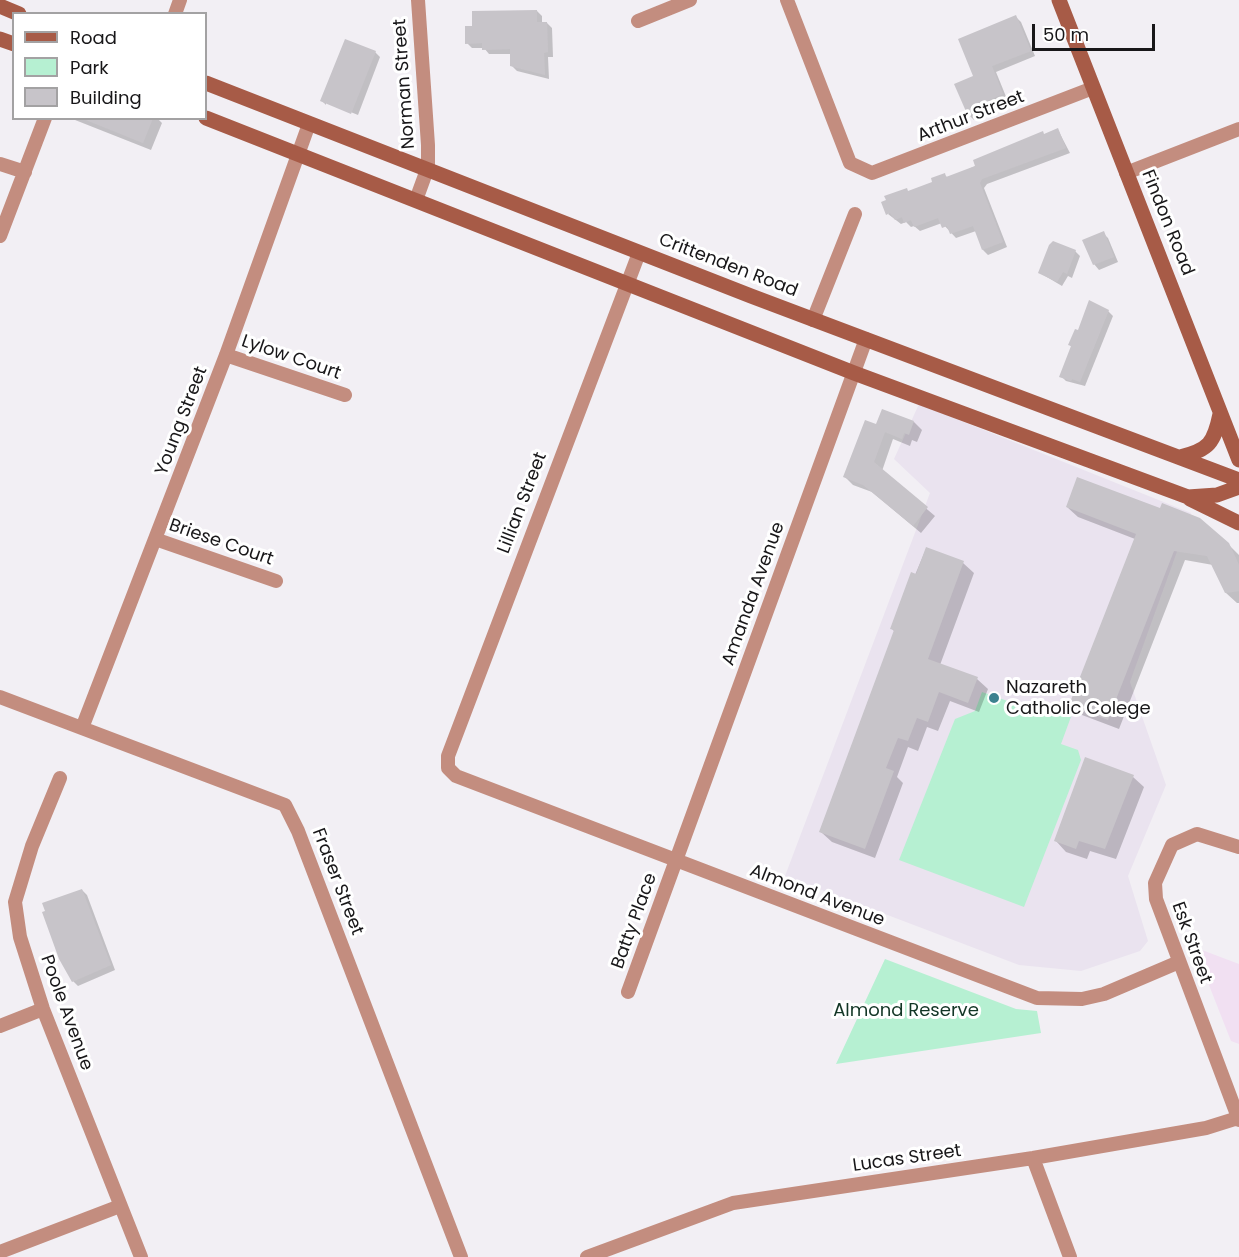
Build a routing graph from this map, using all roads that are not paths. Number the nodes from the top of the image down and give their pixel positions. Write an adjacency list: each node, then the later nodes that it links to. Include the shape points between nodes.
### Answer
1 (418, 0): 16 (street, Norman Street)
2 (690, 0): 7 (street)
3 (787, 0): 9 (street, Arthur Street, via 850,163 872,173)
4 (1059, 0): 9 (main road, Findon Road)
5 (0, 6): 6 (main road)
6 (14, 12)
7 (638, 21)
8 (207, 83): 12 (main road, Crittenden Road)
9 (1093, 88): 18 (main road, Findon Road)
10 (207, 118): 14 (main road)
11 (44, 120): 17 (street)
12 (309, 124): 14 (street, Young Street); 16 (main road, Crittenden Road)
13 (1239, 129): 18 (street)
14 (297, 155): 19 (main road); 26 (street, Young Street)
15 (0, 164): 17 (street)
16 (428, 167): 19 (street, Norman Street); 22 (main road, Crittenden Road)
17 (25, 172): 21 (street)
18 (1126, 173): 29 (main road, Findon Road)
19 (416, 200): 23 (main road)
20 (855, 214): 24 (street)
21 (0, 236)
22 (639, 253): 23 (street, Lillian Street); 24 (main road, Crittenden Road)
23 (625, 284): 27 (main road); 40 (street, Lillian Street, via 447,756)
24 (813, 320): 25 (main road, Crittenden Road)
25 (866, 339): 27 (street, Amanda Avenue); 30 (main road, Crittenden Road)
26 (226, 355): 28 (street, Lylow Court); 36 (street, Young Street)
27 (854, 373): 34 (main road); 43 (street, Amanda Avenue)
28 (345, 395)
29 (1220, 414): 30 (main road, via 1207,447 1200,453); 31 (main road, Findon Road)
30 (1180, 457): 32 (main road, Crittenden Road)
31 (1239, 460)
32 (1239, 480)
33 (1239, 487): 34 (main road, via 1216,495)
34 (1188, 497): 35 (main road)
35 (1239, 523)
36 (155, 539): 37 (street, Briese Court); 39 (street, Young Street)
37 (276, 581)
38 (0, 697): 39 (street, Fraser Street)
39 (82, 728): 54 (street, Fraser Street, via 285,805)
40 (448, 768): 43 (street, Almond Avenue, via 456,776)
41 (60, 778): 46 (street, Poole Avenue, via 32,846 15,902 20,937)
42 (1239, 847): 44 (street, Esk Street, via 1197,834 1172,845 1155,883 1156,899)
43 (676, 861): 44 (street, Almond Avenue, via 1037,998 1082,999 1104,994); 45 (street, Batty Place)
44 (1179, 962): 48 (street, Esk Street)
45 (628, 992)
46 (44, 1009): 47 (street); 50 (street, Poole Avenue)
47 (0, 1026)
48 (1239, 1119): 49 (street, Lucas Street)
49 (1032, 1158): 52 (street, Lucas Street, via 733,1203); 56 (street)
50 (120, 1206): 51 (street); 53 (street, Poole Avenue)
51 (0, 1252)
52 (603, 1254): 55 (street, Lucas Street)
53 (141, 1257)
54 (461, 1257)
55 (587, 1257)
56 (1070, 1257)

